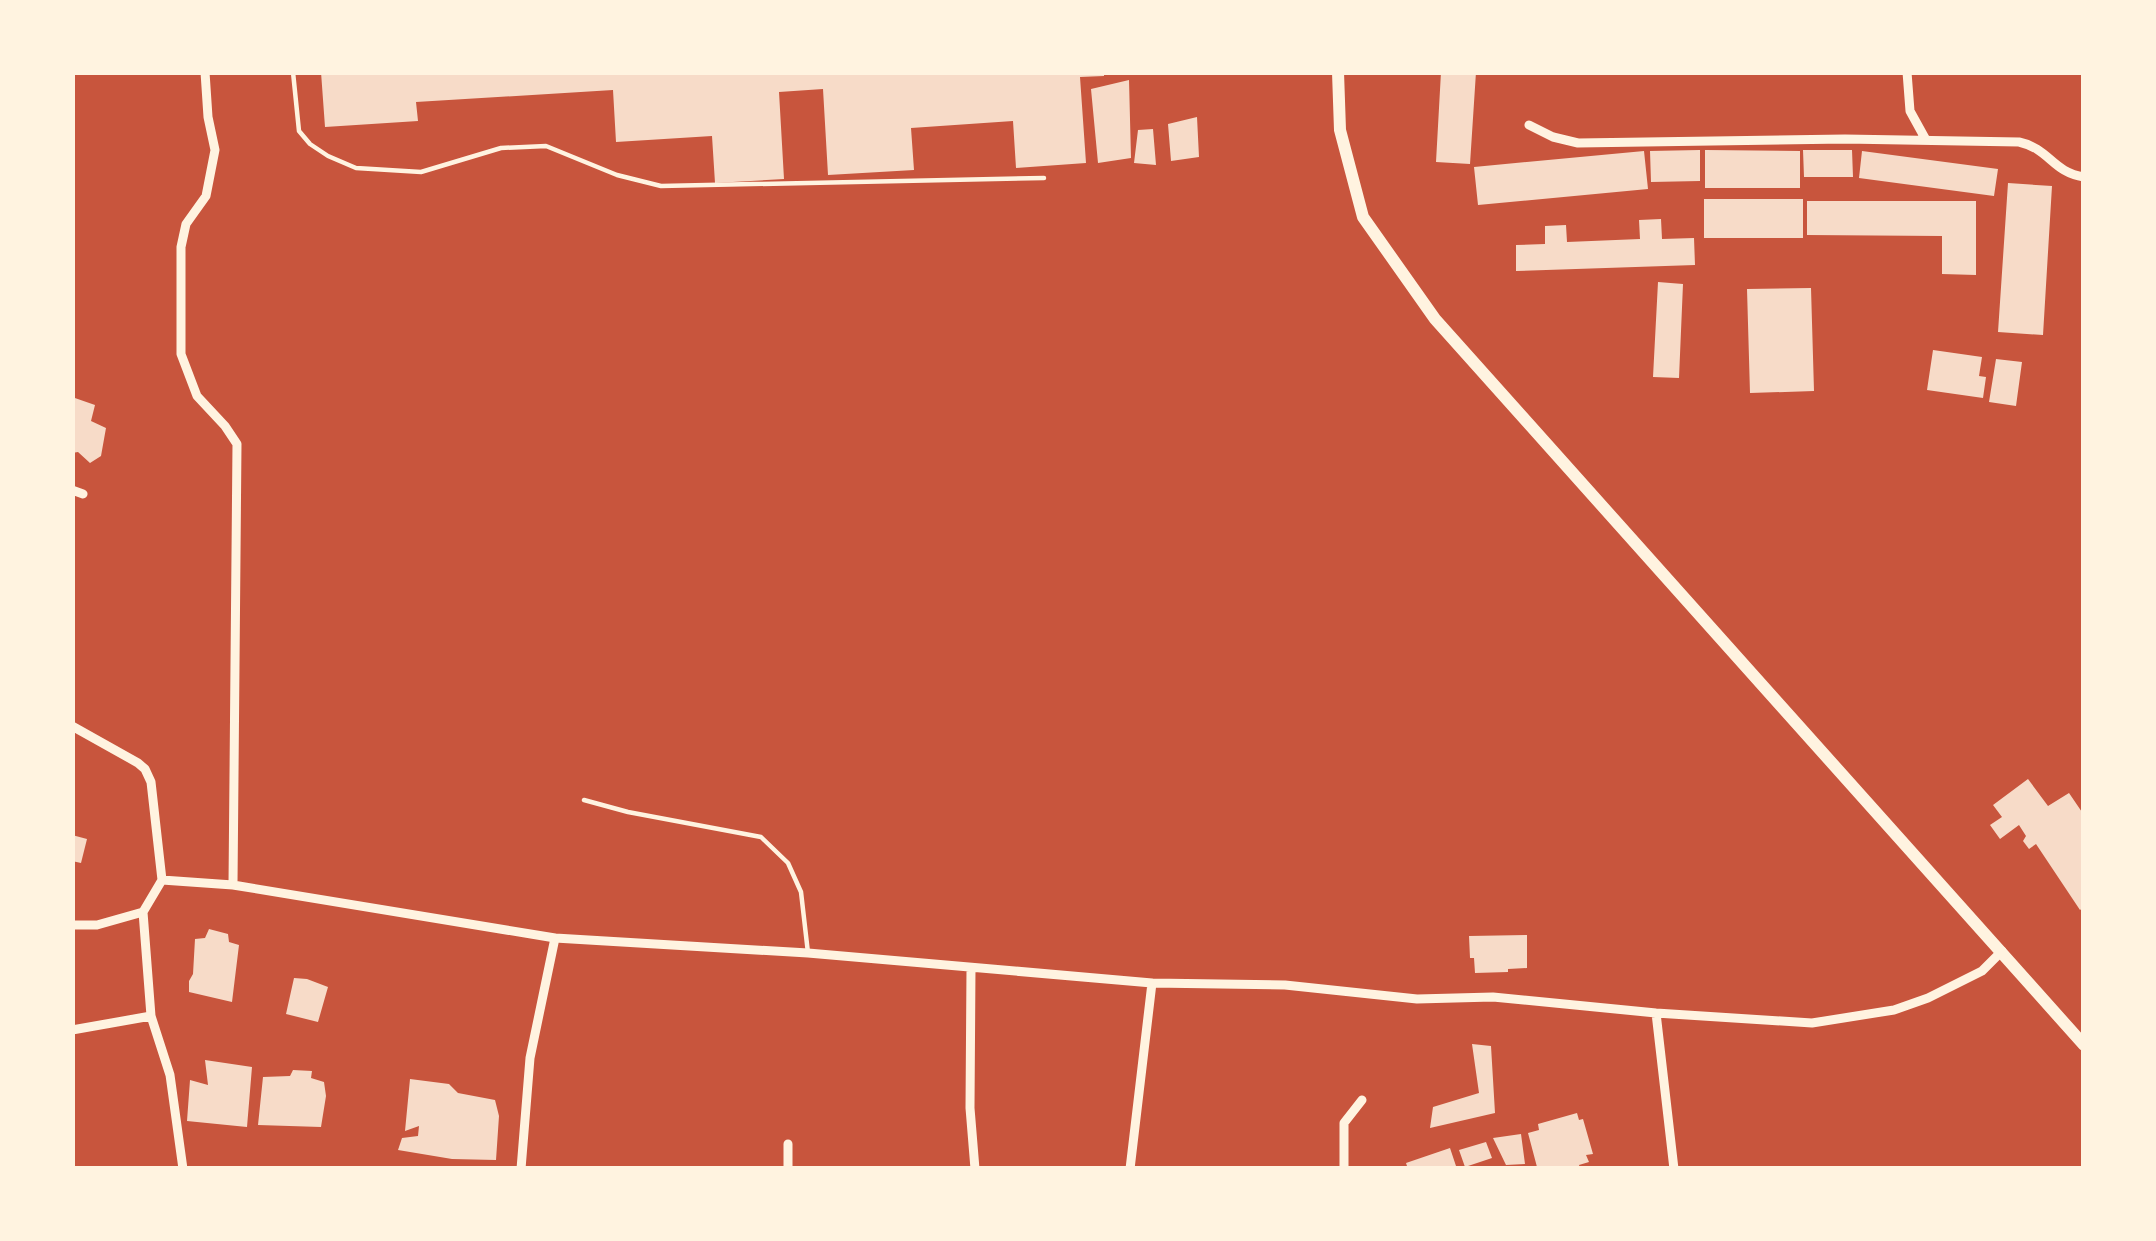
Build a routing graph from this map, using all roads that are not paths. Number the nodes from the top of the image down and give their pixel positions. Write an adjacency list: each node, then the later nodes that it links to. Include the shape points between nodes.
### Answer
1 (205, 72): 12 (street, via 215,150 206,196 181,247 181,354 197,396 237,444)
2 (293, 72): 8 (lane, via 299,131 356,168 421,172 501,148 546,146 661,186)
3 (1338, 72): 16 (main road, via 1340,130 1363,217 1435,320)
4 (1907, 72): 6 (street, via 1910,111)
5 (1529, 125): 6 (street, via 1578,143)
6 (1926, 140): 7 (street, via 2019,142)
7 (2084, 177)
8 (1044, 178)
9 (72, 726): 11 (street, via 146,769)
10 (584, 800): 17 (lane, via 761,837 788,863 801,892)
11 (162, 880): 12 (street); 13 (street)
12 (233, 885): 15 (street)
13 (143, 912): 14 (street); 21 (street)
14 (72, 925)
15 (555, 938): 17 (street); 27 (street, via 530,1058)
16 (2002, 951): 20 (street, via 1959,986 1894,1010 1812,1023); 23 (main road)
17 (808, 953): 18 (street)
18 (970, 968): 19 (street); 29 (street)
19 (1152, 983): 20 (street, via 1493,997); 30 (street)
20 (1656, 1013): 32 (street)
21 (151, 1016): 22 (street); 26 (street, via 170,1075)
22 (72, 1030)
23 (2084, 1045)
24 (1362, 1100): 31 (street, via 1344,1124)
25 (788, 1144): 28 (street)
26 (182, 1169)
27 (521, 1169)
28 (788, 1169)
29 (975, 1169)
30 (1130, 1169)
31 (1344, 1169)
32 (1674, 1169)

